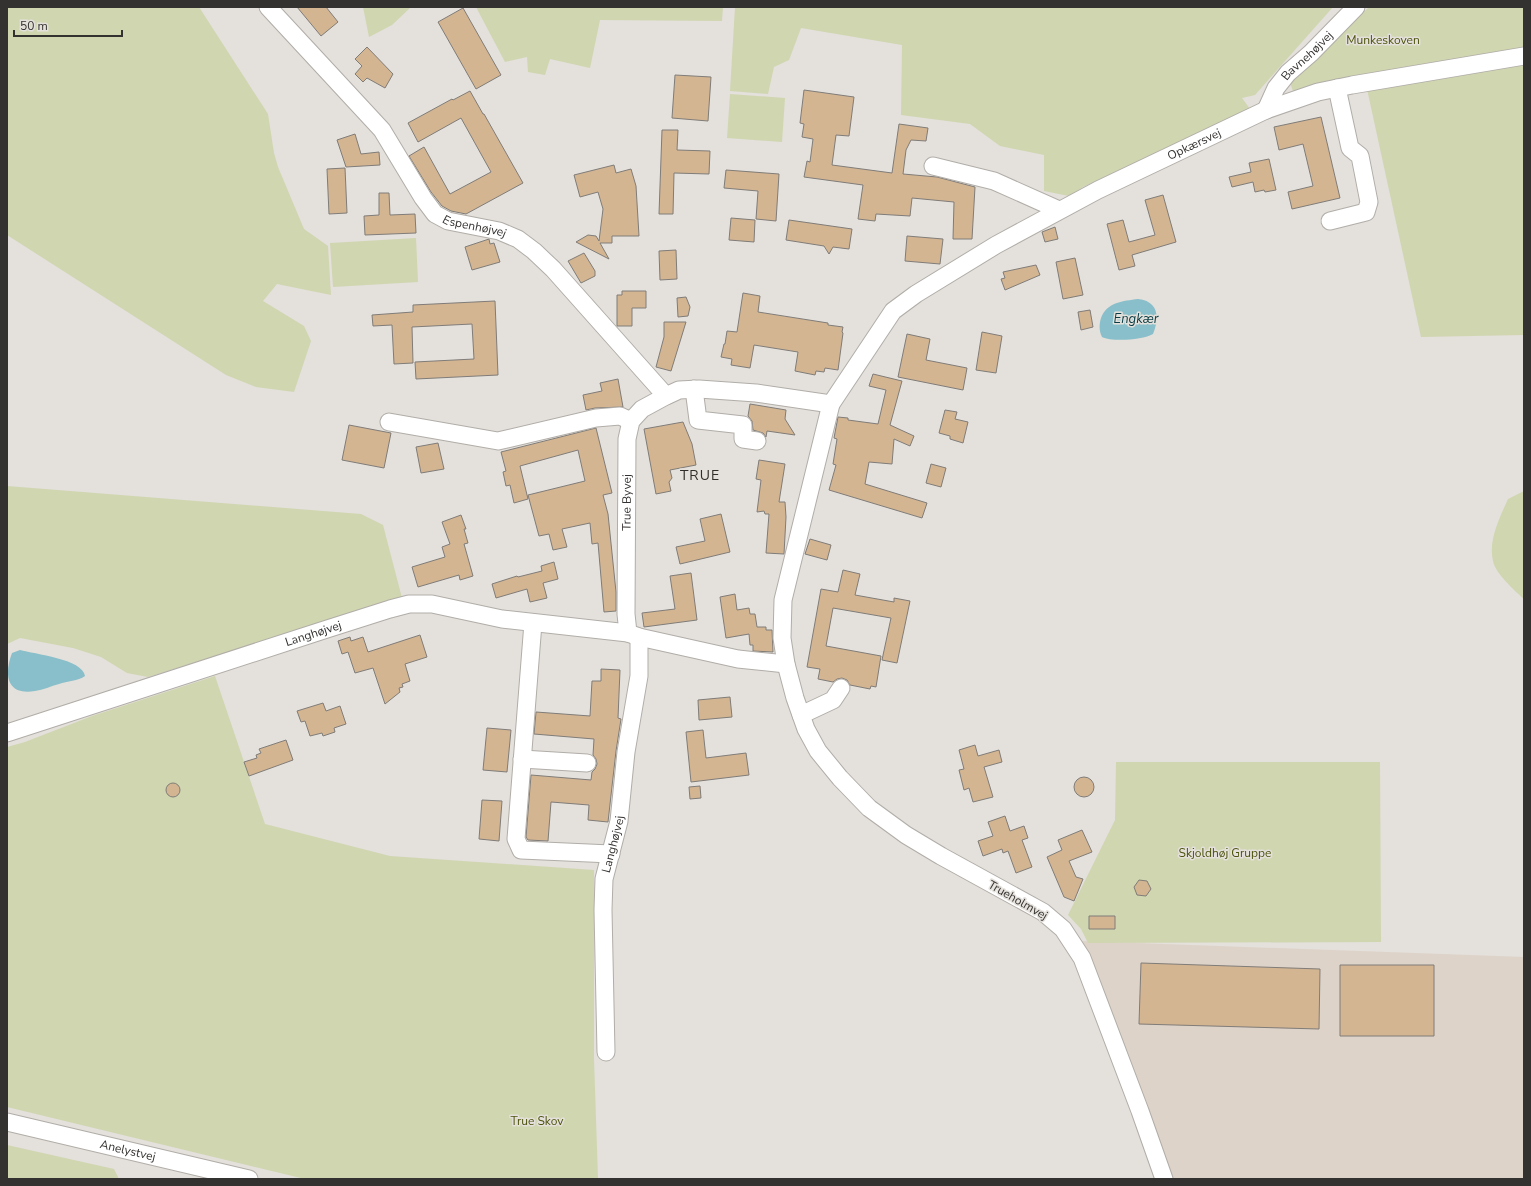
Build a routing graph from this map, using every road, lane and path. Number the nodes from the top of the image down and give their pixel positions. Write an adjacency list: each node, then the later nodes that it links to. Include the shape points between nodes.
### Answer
1 (268, 7): 10 (street, Espenhøjvej, via 382,130 435,214 448,221 499,232 518,239 534,251)
2 (1356, 7): 5 (street, Bavnehøjvej, via 1288,73 1276,88)
3 (1524, 56): 4 (street, Opkærsvej)
4 (1337, 88): 5 (street, Opkærsvej); 8 (street, via 1350,148 1360,156 1369,202 1366,212)
5 (1266, 110): 7 (street, Opkærsvej)
6 (933, 166): 7 (street, via 994,181)
7 (1059, 210): 11 (street, Opkærsvej, via 996,245 893,311)
8 (1330, 221)
9 (694, 389): 10 (street, via 679,390); 11 (street, via 756,393); 14 (street, via 698,420 743,425 743,439)
10 (666, 396): 12 (street, via 642,409)
11 (831, 404): 17 (street, via 783,600 782,638)
12 (631, 421): 13 (street, via 620,416 596,418 498,441); 16 (street, True Byvej, via 627,439 626,614)
13 (389, 422)
14 (757, 441)
15 (533, 623): 16 (street, Langhøjvej); 20 (street, Langhøjvej, via 432,604 409,604); 21 (street)
16 (633, 635): 17 (street, via 738,659); 23 (street, Langhøjvej, via 639,676 626,752 619,821)
17 (786, 664): 19 (street)
18 (841, 688): 19 (street, via 833,700)
19 (804, 722): 27 (street, Trueholmvej, via 818,751 869,808 941,856 1043,912 1063,929 1082,958)
20 (7, 733)
21 (522, 759): 22 (street); 23 (street, via 516,839 520,850)
22 (587, 763)
23 (611, 854): 24 (street, Langhøjvej, via 604,879 603,910)
24 (606, 1052)
25 (7, 1122): 26 (street, Anelystvej)
26 (249, 1179)
27 (1164, 1179)

